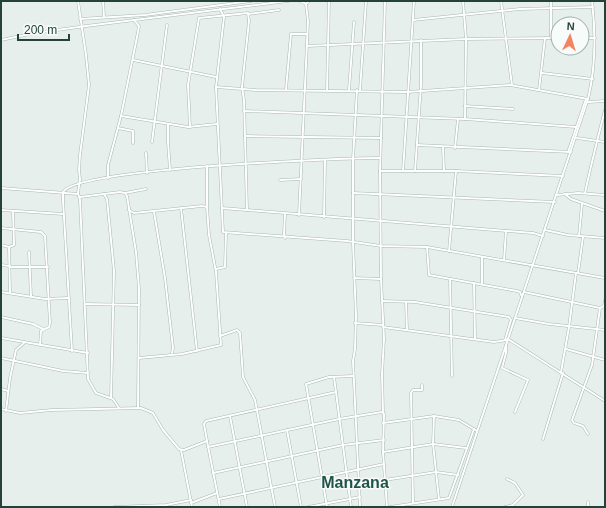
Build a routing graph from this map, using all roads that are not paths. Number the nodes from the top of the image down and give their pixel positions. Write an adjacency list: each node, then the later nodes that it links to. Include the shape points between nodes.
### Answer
1 (78, 1): 28 (street)
2 (104, 1): 27 (street)
3 (251, 1): 15 (street)
4 (288, 1): 19 (street)
5 (300, 1): 16 (street)
6 (309, 1): 16 (street)
7 (329, 1): 47 (street)
8 (366, 1): 46 (street)
9 (385, 1): 44 (street)
10 (414, 1): 29 (street)
11 (463, 1): 24 (street)
12 (501, 1): 21 (street)
13 (551, 1): 18 (street)
14 (592, 1): 17 (street)
15 (233, 2): 23 (street)
16 (306, 4): 34 (street)
17 (593, 7): 18 (street); 39 (street)
18 (551, 8): 21 (street); 26 (street)
19 (220, 9): 25 (street); 30 (street)
20 (279, 10): 22 (street)
21 (502, 11): 24 (street); 40 (street)
22 (248, 14): 25 (street); 58 (street)
23 (131, 15): 27 (street); 30 (street)
24 (464, 15): 29 (street); 35 (street)
25 (224, 16): 51 (street, via 200,18); 53 (street)
26 (551, 16)
27 (104, 17): 28 (street)
28 (80, 19): 33 (street)
29 (413, 20): 43 (street)
30 (132, 21): 33 (street); 49 (street, via 139,27)
31 (354, 22): 45 (street)
32 (167, 24): 50 (street)
33 (82, 27): 41 (street); 120 (street, via 89,85 80,155)
34 (307, 34): 48 (street); 60 (street, via 291,34)
35 (466, 38): 40 (street); 42 (street); 57 (street)
36 (545, 38): 37 (street); 40 (street); 52 (street)
37 (550, 38)
38 (590, 38): 39 (street)
39 (595, 38): 54 (street)
40 (505, 39): 55 (street)
41 (1, 40)
42 (421, 40): 43 (street); 66 (street)
43 (412, 41): 44 (street); 67 (street)
44 (384, 42): 46 (street); 65 (street)
45 (351, 43): 46 (street); 47 (street); 62 (street)
46 (363, 43): 63 (street)
47 (328, 45): 48 (street); 61 (street)
48 (307, 46): 59 (street)
49 (133, 60): 50 (street); 76 (street)
50 (162, 66): 51 (street); 82 (street)
51 (189, 72): 53 (street); 85 (street, via 187,90)
52 (542, 73): 54 (street); 64 (street)
53 (216, 77): 56 (street)
54 (593, 79): 68 (street)
55 (512, 85): 57 (street); 64 (street)
56 (216, 87): 58 (street); 84 (street)
57 (465, 88): 66 (street); 70 (street)
58 (242, 89): 60 (street); 72 (street)
59 (305, 89): 60 (street); 61 (street); 74 (street)
60 (286, 90)
61 (327, 90): 62 (street)
62 (349, 90): 63 (street)
63 (358, 90): 65 (street); 75 (street)
64 (539, 90): 68 (street)
65 (382, 91): 67 (street); 77 (street)
66 (420, 91): 67 (street); 79 (street)
67 (407, 92): 78 (street)
68 (587, 100): 69 (street); 86 (street); 92 (street)
69 (605, 101)
70 (465, 106): 71 (street); 81 (street)
71 (513, 109)
72 (244, 110): 74 (street); 88 (street)
73 (605, 110): 93 (street)
74 (304, 114): 75 (street); 89 (street)
75 (356, 115): 77 (street); 90 (street)
76 (122, 116): 82 (street); 87 (street)
77 (381, 117): 78 (street); 91 (street)
78 (406, 117): 79 (street); 112 (street)
79 (418, 118): 80 (street); 97 (street)
80 (458, 119): 81 (street); 99 (street)
81 (465, 119): 86 (street)
82 (155, 121): 83 (street); 94 (street)
83 (168, 124): 85 (street); 109 (street)
84 (217, 124): 85 (street); 107 (street)
85 (190, 127)
86 (576, 127): 100 (street)
87 (118, 128): 96 (street, via 133,131); 117 (street, via 108,165)
88 (245, 136): 89 (street); 106 (street)
89 (303, 136): 90 (street); 105 (street)
90 (354, 138): 91 (street); 103 (street)
91 (381, 138): 102 (street)
92 (576, 138): 93 (street); 100 (street)
93 (598, 141): 95 (street); 126 (street, via 593,153)
94 (152, 142)
95 (605, 142)
96 (133, 143)
97 (417, 145): 98 (street); 113 (street)
98 (443, 147): 99 (street); 111 (street)
99 (455, 148): 100 (street)
100 (570, 152): 116 (street)
101 (146, 153): 115 (street)
102 (380, 158): 103 (street); 110 (street)
103 (353, 159): 104 (street); 125 (street)
104 (325, 160): 105 (street); 148 (street)
105 (302, 161): 106 (street); 118 (street)
106 (246, 163): 107 (street); 141 (street)
107 (219, 165): 108 (street); 138 (street)
108 (207, 166): 109 (street); 136 (street)
109 (170, 170): 115 (street)
110 (380, 170): 112 (street); 128 (street)
111 (444, 170): 113 (street); 114 (street)
112 (403, 171): 113 (street)
113 (415, 171)
114 (456, 171): 116 (street); 133 (street)
115 (148, 173): 117 (street)
116 (563, 176): 131 (street)
117 (108, 178): 120 (street)
118 (301, 179): 119 (street); 147 (street)
119 (280, 180)
120 (80, 183): 123 (street, via 68,187); 130 (street)
121 (1, 188): 123 (street)
122 (146, 189): 124 (street)
123 (63, 192): 130 (street); 145 (street)
124 (125, 193): 127 (street); 140 (street)
125 (353, 193): 128 (street); 149 (street)
126 (586, 193): 129 (street); 132 (street)
127 (103, 194): 130 (street); 198 (street, via 107,199 114,265)
128 (380, 194): 133 (street); 150 (street)
129 (565, 194): 131 (street); 135 (street)
130 (79, 195): 195 (street)
131 (557, 195): 134 (street)
132 (605, 195)
133 (454, 197): 134 (street); 151 (street)
134 (555, 202): 154 (street)
135 (582, 203): 143 (street); 158 (street)
136 (206, 206): 137 (street); 176 (street)
137 (181, 208): 144 (street); 221 (street)
138 (222, 208): 141 (street); 156 (street, via 223,231)
139 (1, 210): 142 (street)
140 (129, 210): 144 (street, via 134,213); 197 (street, via 137,254)
141 (247, 210): 146 (street)
142 (13, 211): 145 (street); 153 (street)
143 (605, 211)
144 (154, 212): 223 (street, via 167,293 173,348)
145 (63, 214): 189 (street)
146 (285, 214): 147 (street); 160 (street)
147 (299, 215): 148 (street)
148 (324, 217): 149 (street)
149 (353, 219): 150 (street); 162 (street)
150 (380, 222): 151 (street); 164 (street)
151 (452, 227): 155 (street); 168 (street)
152 (1, 228): 153 (street)
153 (14, 229): 165 (street, via 14,245); 174 (street, via 44,234)
154 (545, 230): 157 (street); 158 (street)
155 (506, 231): 157 (street); 170 (street)
156 (226, 233): 160 (street); 176 (street, via 225,267)
157 (543, 236): 171 (street)
158 (579, 236): 159 (street)
159 (584, 237): 161 (street); 177 (street)
160 (285, 238): 162 (street)
161 (605, 238)
162 (353, 243): 164 (street); 178 (street)
163 (1, 245): 165 (street)
164 (381, 246): 166 (street); 180 (street)
165 (9, 247): 173 (street)
166 (427, 247): 168 (street); 181 (street, via 429,274)
167 (29, 252): 175 (street)
168 (449, 252): 169 (street)
169 (482, 257): 170 (street); 183 (street)
170 (504, 260): 171 (street)
171 (533, 264): 177 (street); 185 (street)
172 (1, 265): 173 (street)
173 (10, 267): 175 (street); 186 (street)
174 (48, 267): 175 (street); 190 (street)
175 (30, 268): 187 (street)
176 (215, 269): 211 (street)
177 (577, 273): 179 (street); 194 (street)
178 (354, 278): 180 (street); 204 (street)
179 (605, 278)
180 (381, 279): 192 (street)
181 (450, 279): 182 (street); 199 (street)
182 (474, 283): 183 (street); 201 (street)
183 (482, 284): 188 (street, via 519,291)
184 (1, 292): 186 (street)
185 (524, 292): 188 (street); 194 (street)
186 (10, 293): 187 (street)
187 (31, 296): 190 (street)
188 (522, 297): 203 (street)
189 (68, 298): 190 (street); 220 (street)
190 (49, 299): 207 (street, via 50,325)
191 (605, 300): 196 (street)
192 (382, 301): 193 (street); 205 (street)
193 (406, 302): 199 (street); 209 (street)
194 (572, 302): 200 (street); 206 (street)
195 (86, 304): 198 (street); 222 (street)
196 (604, 304): 200 (street)
197 (139, 305): 198 (street); 226 (street)
198 (114, 306): 239 (street)
199 (451, 308): 201 (street); 212 (street)
200 (600, 308): 208 (street)
201 (474, 311): 214 (street); 215 (street, via 510,318)
202 (1, 317): 207 (street, via 33,324)
203 (515, 318): 206 (street); 215 (street)
204 (355, 323): 205 (street); 232 (street)
205 (383, 326): 209 (street); 247 (street)
206 (570, 327): 208 (street); 219 (street)
207 (43, 329): 217 (street, via 40,333)
208 (599, 329): 210 (street); 224 (street)
209 (407, 330): 212 (street)
210 (605, 330)
211 (220, 336): 221 (street, via 221,345); 246 (street, via 237,330 240,332 243,377 254,395)
212 (452, 336): 214 (street); 233 (street)
213 (1, 338): 216 (street)
214 (475, 340): 215 (street)
215 (507, 340): 218 (street); 230 (street)
216 (25, 342): 217 (street); 228 (street, via 16,350)
217 (40, 345): 220 (street)
218 (506, 346): 248 (street, via 503,369 528,380); 258 (street)
219 (566, 349): 224 (street); 230 (street)
220 (72, 351): 222 (street)
221 (197, 351): 223 (street)
222 (88, 353): 229 (street)
223 (170, 354): 226 (street)
224 (594, 357): 227 (street); 235 (street)
225 (1, 358): 228 (street)
226 (139, 358): 242 (street)
227 (605, 360)
228 (14, 361): 229 (street); 237 (street)
229 (88, 373): 239 (street, via 89,383 94,391 98,395)
230 (562, 373): 235 (street); 261 (street)
231 (334, 376): 232 (street); 238 (street); 240 (street, via 306,383)
232 (354, 376): 250 (street)
233 (452, 376)
234 (422, 385): 252 (street, via 422,390 411,392)
235 (584, 387): 241 (street); 259 (street, via 572,420 583,426)
236 (1, 389): 237 (street)
237 (8, 391): 245 (street)
238 (336, 392): 240 (street); 253 (street)
239 (111, 398): 243 (street)
240 (308, 398): 246 (street); 255 (street)
241 (605, 401)
242 (138, 407): 243 (street); 271 (street, via 153,412 163,430)
243 (119, 408): 245 (street, via 23,413)
244 (1, 409): 245 (street)
245 (6, 410)
246 (257, 410): 249 (street); 260 (street)
247 (383, 412): 250 (street); 254 (street)
248 (515, 412)
249 (230, 416): 263 (street, via 205,422); 264 (street)
250 (355, 416): 253 (street); 265 (street)
251 (434, 416): 252 (street); 256 (street, via 459,420); 266 (street)
252 (411, 418): 254 (street); 268 (street)
253 (340, 419): 255 (street); 267 (street)
254 (383, 423): 262 (street)
255 (313, 425): 257 (street); 272 (street)
256 (474, 429): 258 (street); 270 (street)
257 (287, 430): 260 (street); 274 (street)
258 (477, 431): 311 (street)
259 (588, 434)
260 (262, 436): 264 (street); 275 (street)
261 (543, 439)
262 (384, 440): 265 (street); 273 (street)
263 (207, 441): 269 (street); 271 (street)
264 (235, 441): 269 (street); 277 (street)
265 (357, 443): 267 (street); 278 (street)
266 (433, 444): 268 (street); 270 (street); 280 (street)
267 (343, 445): 272 (street); 279 (street)
268 (411, 446): 273 (street); 282 (street)
269 (208, 447): 281 (street)
270 (466, 448): 283 (street)
271 (181, 450): 296 (street)
272 (317, 451): 274 (street); 284 (street)
273 (383, 452): 276 (street)
274 (291, 457): 275 (street); 287 (street)
275 (267, 462): 277 (street); 289 (street)
276 (384, 464): 278 (street); 285 (street)
277 (239, 467): 281 (street); 291 (street)
278 (358, 468): 279 (street); 288 (street)
279 (347, 470): 284 (street); 294 (street)
280 (436, 472): 282 (street); 283 (street); 295 (street)
281 (214, 473): 290 (street)
282 (413, 474): 285 (street); 299 (street)
283 (458, 475): 295 (street, via 449,498)
284 (322, 476): 287 (street); 298 (street)
285 (386, 479): 288 (street); 310 (street)
286 (507, 479): 312 (street, via 516,483 523,495 513,505)
287 (296, 482): 289 (street); 305 (street)
288 (359, 484): 292 (street)
289 (271, 488): 291 (street); 304 (street)
290 (218, 493): 293 (street); 296 (street)
291 (244, 494): 293 (street); 303 (street)
292 (360, 497): 294 (street); 309 (street)
293 (219, 499): 302 (street)
294 (350, 499): 298 (street); 308 (street)
295 (439, 499): 299 (street)
296 (191, 501): 300 (street); 301 (street)
297 (588, 502): 313 (street)
298 (326, 503): 306 (street); 307 (street)
299 (413, 503): 310 (street)
300 (114, 507)
301 (192, 507)
302 (220, 507)
303 (247, 507)
304 (275, 507)
305 (300, 507)
306 (308, 507)
307 (327, 507)
308 (351, 507)
309 (360, 507)
310 (389, 507)
311 (452, 507)
312 (505, 507)
313 (588, 507)

